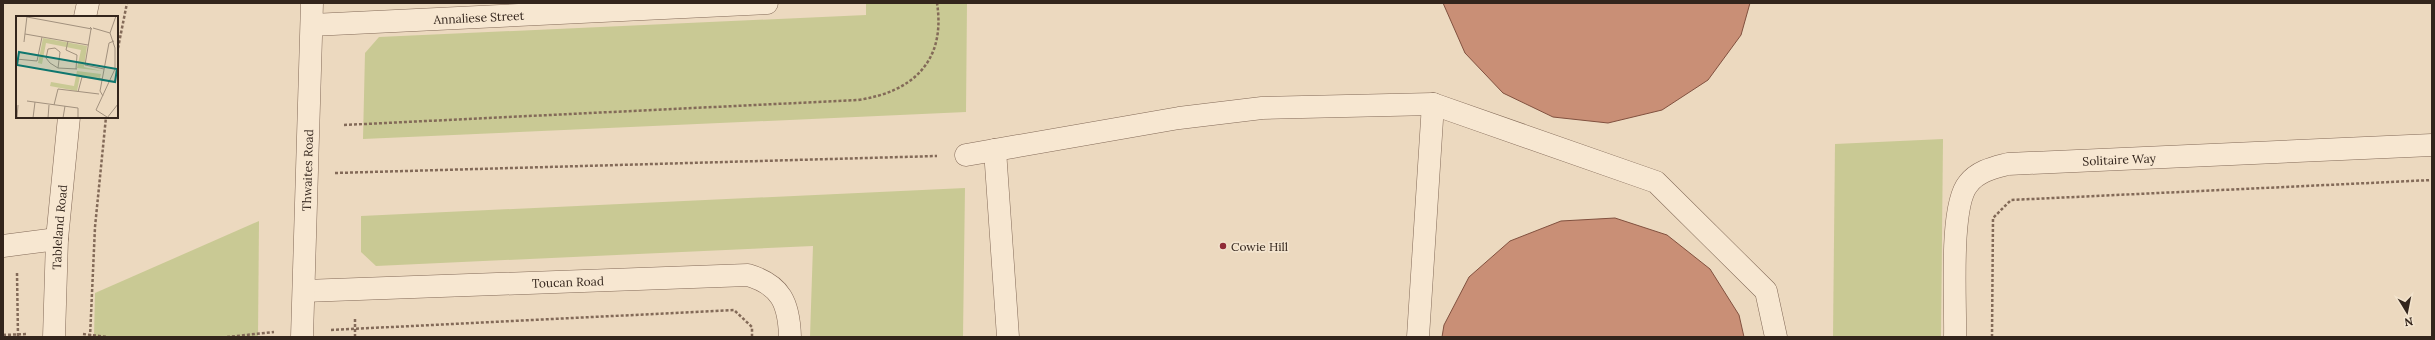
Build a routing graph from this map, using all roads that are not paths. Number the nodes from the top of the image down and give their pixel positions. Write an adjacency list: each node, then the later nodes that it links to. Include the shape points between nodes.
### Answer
1 (88, 3): 4 (street)
2 (312, 3): 5 (street, Thwaites Road)
3 (767, 3): 5 (street, Annaliese Street)
4 (85, 16)
5 (312, 25): 13 (street, Thwaites Road)
6 (1433, 104): 9 (street, via 1262,108 1179,118); 18 (street); 19 (street, via 1656,182 1766,291)
7 (68, 118): 11 (street, Tableland Road)
8 (2432, 145): 20 (street, Solitaire Way, via 2008,164 1991,168 1975,176 1967,185 1958,208)
9 (995, 150): 10 (street); 17 (street)
10 (966, 155)
11 (57, 239): 12 (street); 15 (street, Tableland Road)
12 (3, 246)
13 (304, 291): 14 (street, Thwaites Road); 16 (street, Toucan Road, via 748,275 769,283 778,291 788,313)
14 (302, 334)
15 (54, 337)
16 (790, 337)
17 (1008, 337)
18 (1418, 337)
19 (1776, 337)
20 (1955, 337)

